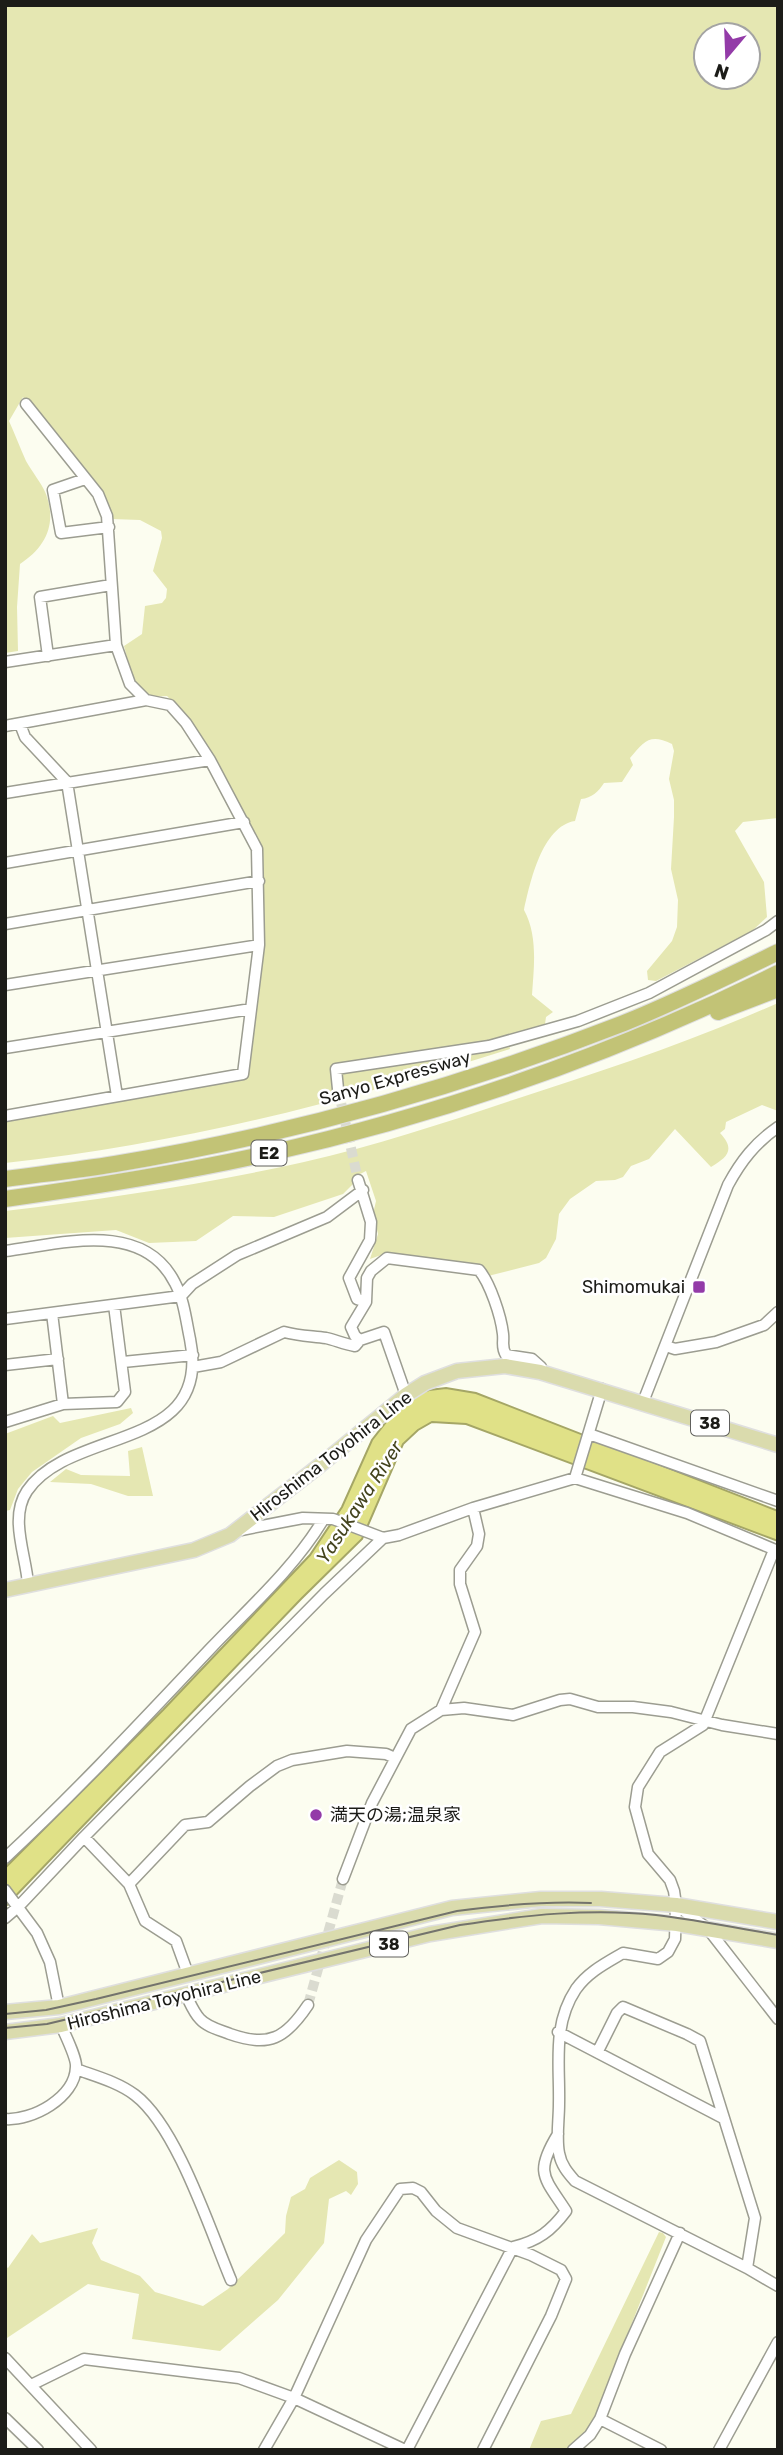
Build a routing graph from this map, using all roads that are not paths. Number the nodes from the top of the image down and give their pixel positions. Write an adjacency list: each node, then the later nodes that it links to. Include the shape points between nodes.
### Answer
1 (26, 404): 2 (street)
2 (85, 479): 3 (street, via 98,494); 3 (street, via 53,491 61,533)
3 (108, 527): 4 (street)
4 (111, 585): 5 (street); 6 (street, via 40,597)
5 (116, 645): 6 (street); 8 (street, via 130,684)
6 (48, 656): 7 (street)
7 (5, 662)
8 (146, 700): 9 (street); 11 (street, via 170,705)
9 (20, 724): 10 (street); 12 (street, via 25,737)
10 (5, 726)
11 (210, 760): 12 (street); 14 (street)
12 (66, 782): 13 (street); 15 (street)
13 (5, 793)
14 (244, 822): 15 (street); 17 (street, via 257,849)
15 (78, 850): 16 (street); 18 (street)
16 (5, 863)
17 (259, 881): 18 (street); 22 (street)
18 (87, 910): 20 (street); 24 (street)
19 (778, 921): 33 (street, via 649,993 578,1021 489,1046 336,1069)
20 (5, 924)
21 (778, 941): 29 (highway)
22 (258, 945): 24 (street); 28 (street)
23 (778, 953): 29 (highway, Sanyo Expressway / E2)
24 (97, 970): 26 (street); 30 (street)
25 (778, 973): 31 (highway, E2)
26 (5, 985)
27 (778, 989): 31 (highway)
28 (251, 1009): 30 (street); 34 (street, via 243,1074)
29 (626, 1022): 37 (highway, Sanyo Expressway / E2, via 406,1098 274,1132 115,1164)
30 (108, 1031): 32 (street); 34 (street)
31 (633, 1039): 38 (highway, E2, via 526,1080 412,1116 266,1154)
32 (5, 1048)
33 (338, 1089)
34 (117, 1096): 35 (street)
35 (5, 1116)
36 (778, 1127): 47 (street, via 748,1154 728,1185)
37 (5, 1179)
38 (5, 1199)
39 (5, 1251): 40 (street, via 118,1240 159,1261)
40 (181, 1296): 41 (street, via 237,1255 327,1217 361,1185 371,1222 370,1240 349,1278 357,1299); 42 (street); 49 (street)
41 (366, 1302): 46 (street, via 351,1327); 52 (street, via 371,1270 387,1258 479,1270 492,1295 506,1355 532,1359)
42 (114, 1305): 44 (street); 50 (street)
43 (778, 1312): 47 (street, via 764,1325 716,1342 675,1349)
44 (52, 1313): 45 (street); 48 (street)
45 (5, 1319)
46 (360, 1340): 49 (street, via 355,1346 284,1332 221,1362); 54 (street, via 384,1332)
47 (666, 1346): 55 (street)
48 (58, 1359): 51 (street); 56 (street)
49 (193, 1361): 50 (street); 64 (street, via 183,1395 169,1414 150,1427 95,1447 53,1469 29,1488)
50 (123, 1362): 56 (street, via 125,1392 117,1402)
51 (5, 1365)
52 (540, 1372): 53 (main road, Hiroshima Toyohira Line / 38); 54 (main road, Hiroshima Toyohira Line / 38, via 505,1366 457,1371)
53 (602, 1390): 55 (main road, Hiroshima Toyohira Line / 38); 58 (street)
54 (405, 1395): 66 (main road, Hiroshima Toyohira Line / 38)
55 (643, 1402): 59 (main road, Hiroshima Toyohira Line / 38)
56 (63, 1404): 57 (street)
57 (5, 1422)
58 (588, 1436): 60 (street); 61 (street)
59 (778, 1445)
60 (575, 1476): 62 (street); 68 (street, via 687,1513)
61 (778, 1501)
62 (473, 1508): 67 (street); 71 (street, via 477,1546 460,1570 460,1584 475,1632)
63 (5, 1514): 64 (street)
64 (18, 1514): 69 (street)
65 (328, 1519): 66 (street, via 289,1520); 67 (street); 76 (street, via 67,1800)
66 (230, 1535): 69 (main road, Hiroshima Toyohira Line / 38, via 194,1550)
67 (383, 1538): 75 (street)
68 (776, 1550): 72 (street)
69 (27, 1584): 70 (main road, Hiroshima Toyohira Line / 38)
70 (5, 1590)
71 (441, 1710): 72 (street, via 464,1708 513,1715 570,1699 598,1707 633,1707); 74 (street, via 411,1729)
72 (705, 1720): 73 (street); 80 (street, via 660,1752 638,1787 635,1807 648,1854 670,1880)
73 (778, 1734)
74 (395, 1758): 77 (street); 78 (street, via 347,1751 277,1766 208,1822 185,1825)
75 (84, 1837): 78 (street); 81 (street)
76 (5, 1858)
77 (343, 1879)
78 (129, 1884): 87 (street, via 145,1921 176,1941)
79 (5, 1890): 81 (street)
80 (676, 1905): 83 (main road, Hiroshima Toyohira Line / 38); 84 (street); 85 (street); 87 (main road, Hiroshima Toyohira Line / 38, via 541,1899 452,1908)
81 (19, 1906): 82 (street); 90 (street, via 50,1962)
82 (5, 1918)
83 (778, 1922)
84 (677, 1924): 85 (main road, Hiroshima Toyohira Line / 38); 88 (main road, Hiroshima Toyohira Line / 38, via 542,1916 430,1934); 95 (street, via 668,1952 658,1959 624,1953 596,1968 577,1987)
85 (708, 1929): 86 (main road, Hiroshima Toyohira Line / 38); 92 (street)
86 (778, 1941)
87 (188, 1974): 90 (main road, Hiroshima Toyohira Line / 38)
88 (186, 1995): 89 (street, via 200,2020 247,2040 267,2041 282,2035); 93 (main road, Hiroshima Toyohira Line / 38)
89 (309, 2005)
90 (59, 2007): 91 (main road, Hiroshima Toyohira Line / 38)
91 (5, 2012)
92 (778, 2019)
93 (61, 2025): 94 (main road, Hiroshima Toyohira Line / 38); 97 (street)
94 (5, 2032)
95 (558, 2032): 96 (street); 100 (street)
96 (598, 2051): 98 (street); 98 (street, via 623,2007 687,2034 700,2041)
97 (76, 2069): 99 (street, via 65,2092 34,2116); 104 (street, via 124,2088 153,2112 183,2163)
98 (723, 2118): 103 (street, via 755,2218)
99 (5, 2119)
100 (559, 2132): 101 (street, via 558,2153 575,2181); 102 (street, via 542,2173 566,2211 553,2229 534,2242)
101 (680, 2234): 103 (street); 111 (street)
102 (513, 2247): 109 (street, via 457,2228 421,2192 400,2189 366,2240); 115 (street); 116 (street, via 561,2270 566,2279)
103 (747, 2268): 105 (street)
104 (231, 2280)
105 (778, 2286)
106 (778, 2342): 119 (street)
107 (5, 2358): 108 (street)
108 (31, 2385): 109 (street, via 84,2359 239,2378); 113 (street)
109 (294, 2398): 114 (street); 115 (street)
110 (5, 2418): 112 (street)
111 (600, 2418): 117 (street); 118 (street)
112 (38, 2450)
113 (91, 2450)
114 (264, 2450)
115 (406, 2450)
116 (483, 2450)
117 (573, 2450)
118 (661, 2450)
119 (719, 2450)

